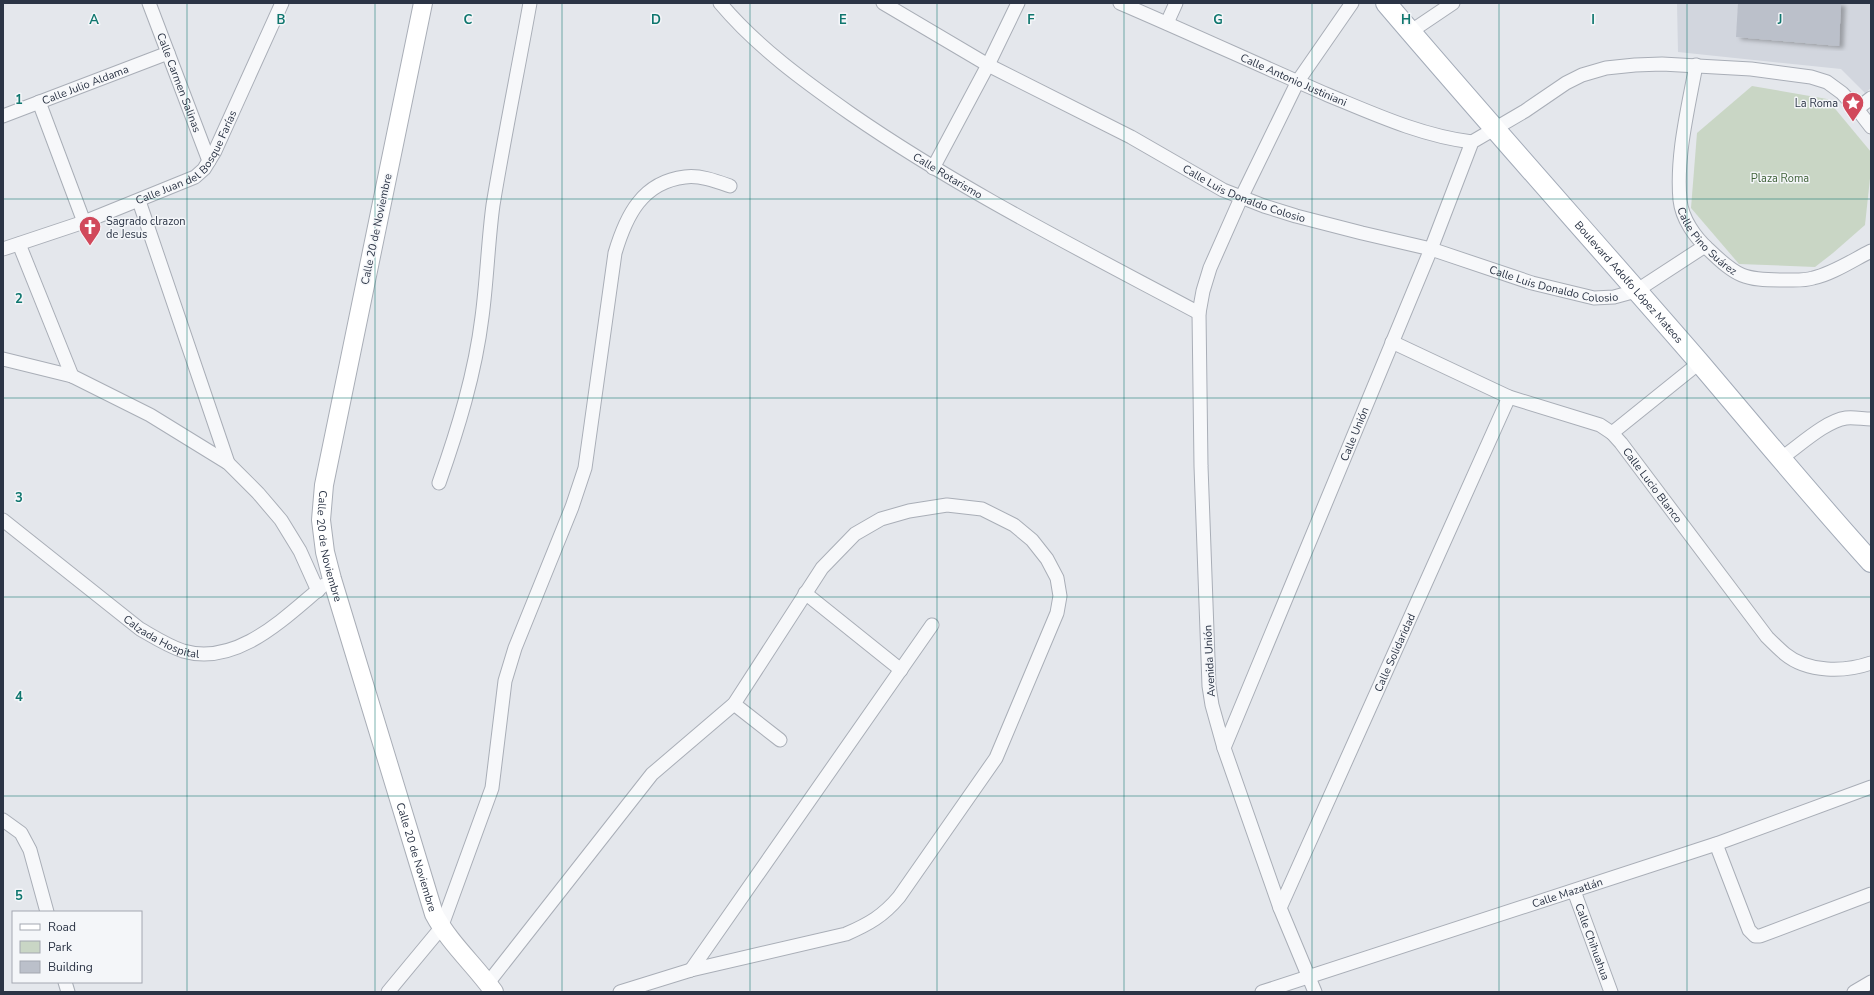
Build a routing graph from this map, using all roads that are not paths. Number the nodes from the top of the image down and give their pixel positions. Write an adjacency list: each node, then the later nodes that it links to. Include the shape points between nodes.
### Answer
1 (149, 3): 15 (street, Calle Carmen Salinas)
2 (282, 3): 26 (street, Calle Juan del Bosque Farías)
3 (423, 3): 51 (street, Calle 20 de Noviembre, via 324,485 321,520)
4 (530, 3): 48 (street, via 493,206 482,317 475,356 465,406)
5 (720, 3): 27 (street, Calle Rotarismo, via 782,64 878,133)
6 (883, 3): 16 (street, Calle Luis Donaldo Colosio)
7 (1018, 3): 16 (street)
8 (1120, 3): 13 (street, Calle Antonio Justiniani)
9 (1176, 3): 13 (street)
10 (1352, 3): 18 (street, Avenida Unión)
11 (1386, 3): 14 (main road, Boulevard Adolfo López Mateos)
12 (1453, 3): 14 (street)
13 (1167, 23): 18 (street, Calle Antonio Justiniani)
14 (1410, 32): 24 (main road, Boulevard Adolfo López Mateos)
15 (168, 53): 20 (street, Calle Julio Aldama); 26 (street, Calle Carmen Salinas)
16 (988, 65): 27 (street); 29 (street, Calle Luis Donaldo Colosio, via 1131,137)
17 (1696, 65): 21 (street, via 1811,77 1827,82); 24 (street, via 1635,65 1606,68 1582,75); 33 (street, Calle Pino Suárez, via 1682,140 1680,202 1689,225)
18 (1298, 82): 25 (street, Calle Antonio Justiniani, via 1432,134); 29 (street, Avenida Unión)
19 (1871, 98): 21 (street)
20 (39, 102): 22 (street, Calle Julio Aldama); 31 (street)
21 (1857, 109): 23 (street)
22 (3, 116)
23 (1871, 126)
24 (1494, 130): 25 (street); 37 (main road, Boulevard Adolfo López Mateos)
25 (1472, 142): 35 (street, Calle Unión)
26 (210, 161): 30 (street, Calle Juan del Bosque Farías, via 195,177)
27 (933, 168): 38 (street, Calle Rotarismo, via 1001,208)
28 (730, 186): 67 (street, via 706,178 685,177 663,183 647,192 634,207 623,228 613,267 585,468 504,682 492,788)
29 (1241, 198): 35 (street, Calle Luis Donaldo Colosio, via 1304,218); 38 (street, Avenida Unión, via 1210,268)
30 (139, 201): 31 (street, Calle Juan del Bosque Farías); 47 (street)
31 (84, 222): 32 (street, Calle Juan del Bosque Farías)
32 (19, 244): 34 (street, Calle Juan del Bosque Farías); 42 (street)
33 (1705, 246): 36 (street, Calle Pino Suárez, via 1733,271 1756,280 1814,278); 37 (street, Calle Luis Donaldo Colosio)
34 (3, 249)
35 (1432, 249): 37 (street, Calle Luis Donaldo Colosio, via 1532,283 1574,294 1594,298 1614,297); 39 (street, Calle Unión)
36 (1871, 251)
37 (1636, 291): 41 (main road, Boulevard Adolfo López Mateos)
38 (1199, 312): 59 (street, Avenida Unión, via 1201,466 1209,686)
39 (1392, 342): 43 (street, Calle Lucio Blanco); 59 (street, Calle Unión)
40 (3, 359): 42 (street)
41 (1699, 362): 45 (street); 46 (main road, Boulevard Adolfo López Mateos)
42 (72, 376): 47 (street, via 150,415)
43 (1508, 397): 45 (street, Calle Lucio Blanco, via 1587,420); 65 (street, Calle Solidaridad)
44 (1871, 419): 46 (street, via 1846,418 1837,421)
45 (1612, 433): 55 (street, Calle Lucio Blanco, via 1767,637 1786,655 1808,666 1835,669)
46 (1780, 459): 50 (main road, Boulevard Adolfo López Mateos)
47 (228, 463): 52 (street, via 281,520 300,552)
48 (439, 483)
49 (3, 520): 52 (street, Calzada Hospital, via 140,629 184,651 203,654 227,651 250,642 274,627)
50 (1871, 562)
51 (332, 579): 52 (street, Calzada Hospital); 67 (street, Calle 20 de Noviembre, via 428,896)
52 (318, 591)
53 (805, 593): 56 (street); 57 (street); 68 (street, via 822,568 855,534 888,517 947,505 982,510 1014,525 1032,540 1048,559 1057,578 1060,596 1057,613 996,758 900,897 886,912 868,925 846,934)
54 (932, 625): 56 (street)
55 (1871, 663)
56 (901, 670): 68 (street)
57 (734, 704): 58 (street); 71 (street, via 652,774)
58 (780, 740)
59 (1224, 748): 65 (street, Avenida Unión)
60 (1871, 787): 62 (street, Calle Mazatlán)
61 (3, 820): 66 (street, via 21,833 30,850)
62 (1716, 844): 63 (street, Calle Mazatlán); 64 (street, via 1749,930 1755,936)
63 (1574, 891): 69 (street, Calle Mazatlán); 76 (street, Calle Chihuahua)
64 (1871, 894)
65 (1280, 908): 69 (street, Avenida Unión)
66 (47, 911)
67 (441, 928): 71 (street, Calle 20 de Noviembre); 72 (street)
68 (691, 970): 73 (street)
69 (1309, 977): 74 (street, Calle Mazatlán); 75 (street, Avenida Unión)
70 (1871, 982): 77 (street)
71 (491, 987)
72 (388, 992)
73 (620, 992)
74 (1262, 992)
75 (1315, 992)
76 (1611, 992)
77 (1854, 992)

